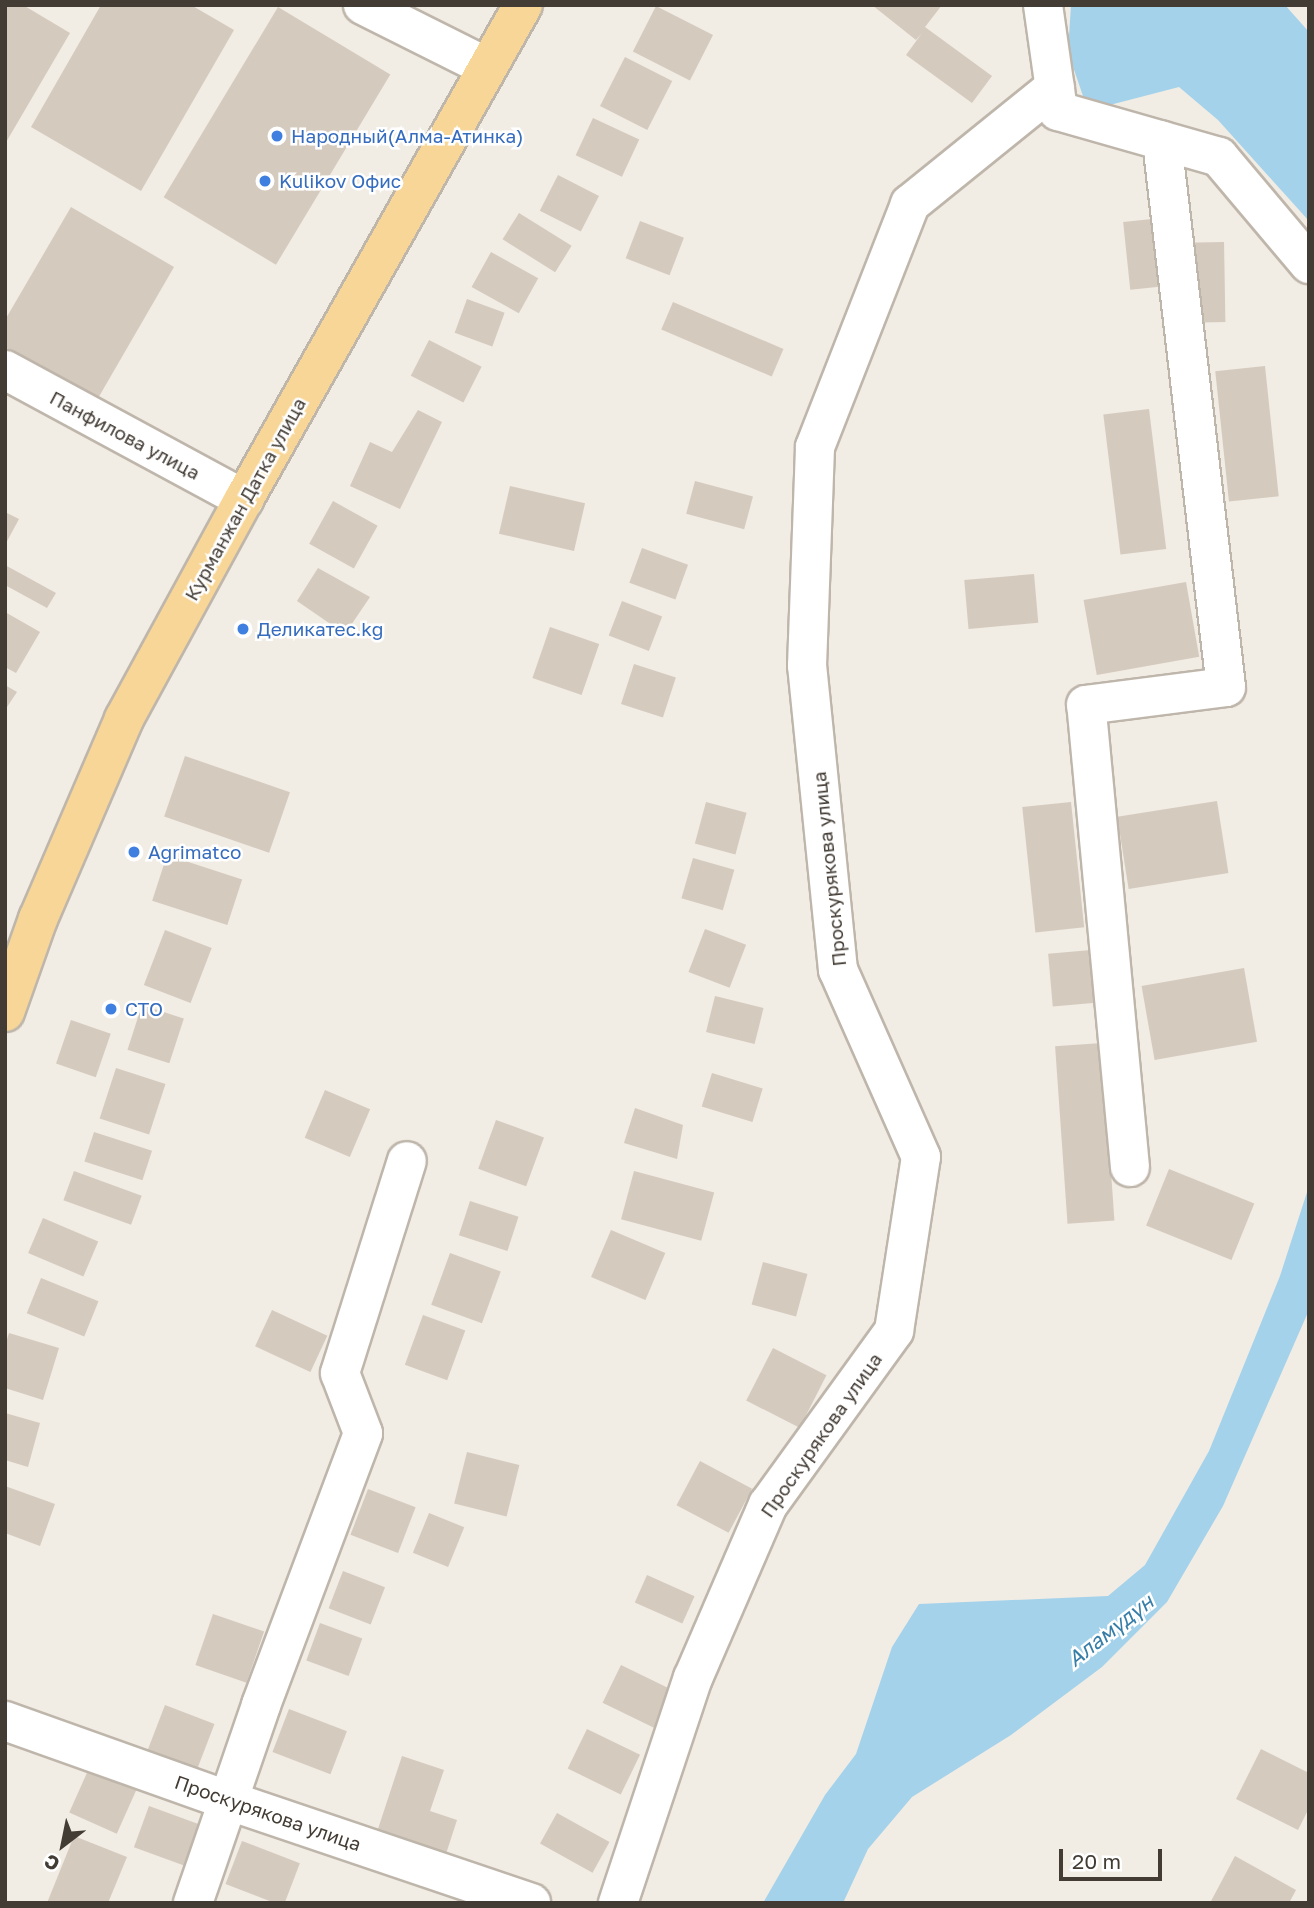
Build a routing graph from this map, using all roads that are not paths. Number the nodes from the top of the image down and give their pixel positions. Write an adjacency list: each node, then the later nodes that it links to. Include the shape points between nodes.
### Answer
1 (363, 5): 4 (street)
2 (1042, 5): 5 (street)
3 (517, 7): 4 (main road, Курманжан Датка улица)
4 (487, 67): 9 (main road, Курманжан Датка улица)
5 (1055, 87): 6 (street, via 1058,111); 17 (street, Проскурякова улица, via 910,204 815,447 807,666 838,970 920,1157 894,1331 768,1505 693,1678)
6 (1162, 141): 7 (street, via 1219,157); 12 (street, via 1226,687 1086,705)
7 (1309, 264)
8 (5, 370): 9 (street, Панфилова улица)
9 (244, 499): 10 (main road, Курманжан Датка улица, via 124,719 38,919)
10 (5, 1012)
11 (407, 1161): 14 (street, via 340,1373 363,1433 261,1704)
12 (1130, 1167)
13 (5, 1721): 14 (street, Проскурякова улица)
14 (230, 1801): 15 (street); 16 (street, Проскурякова улица)
15 (193, 1903)
16 (531, 1903)
17 (618, 1903)

